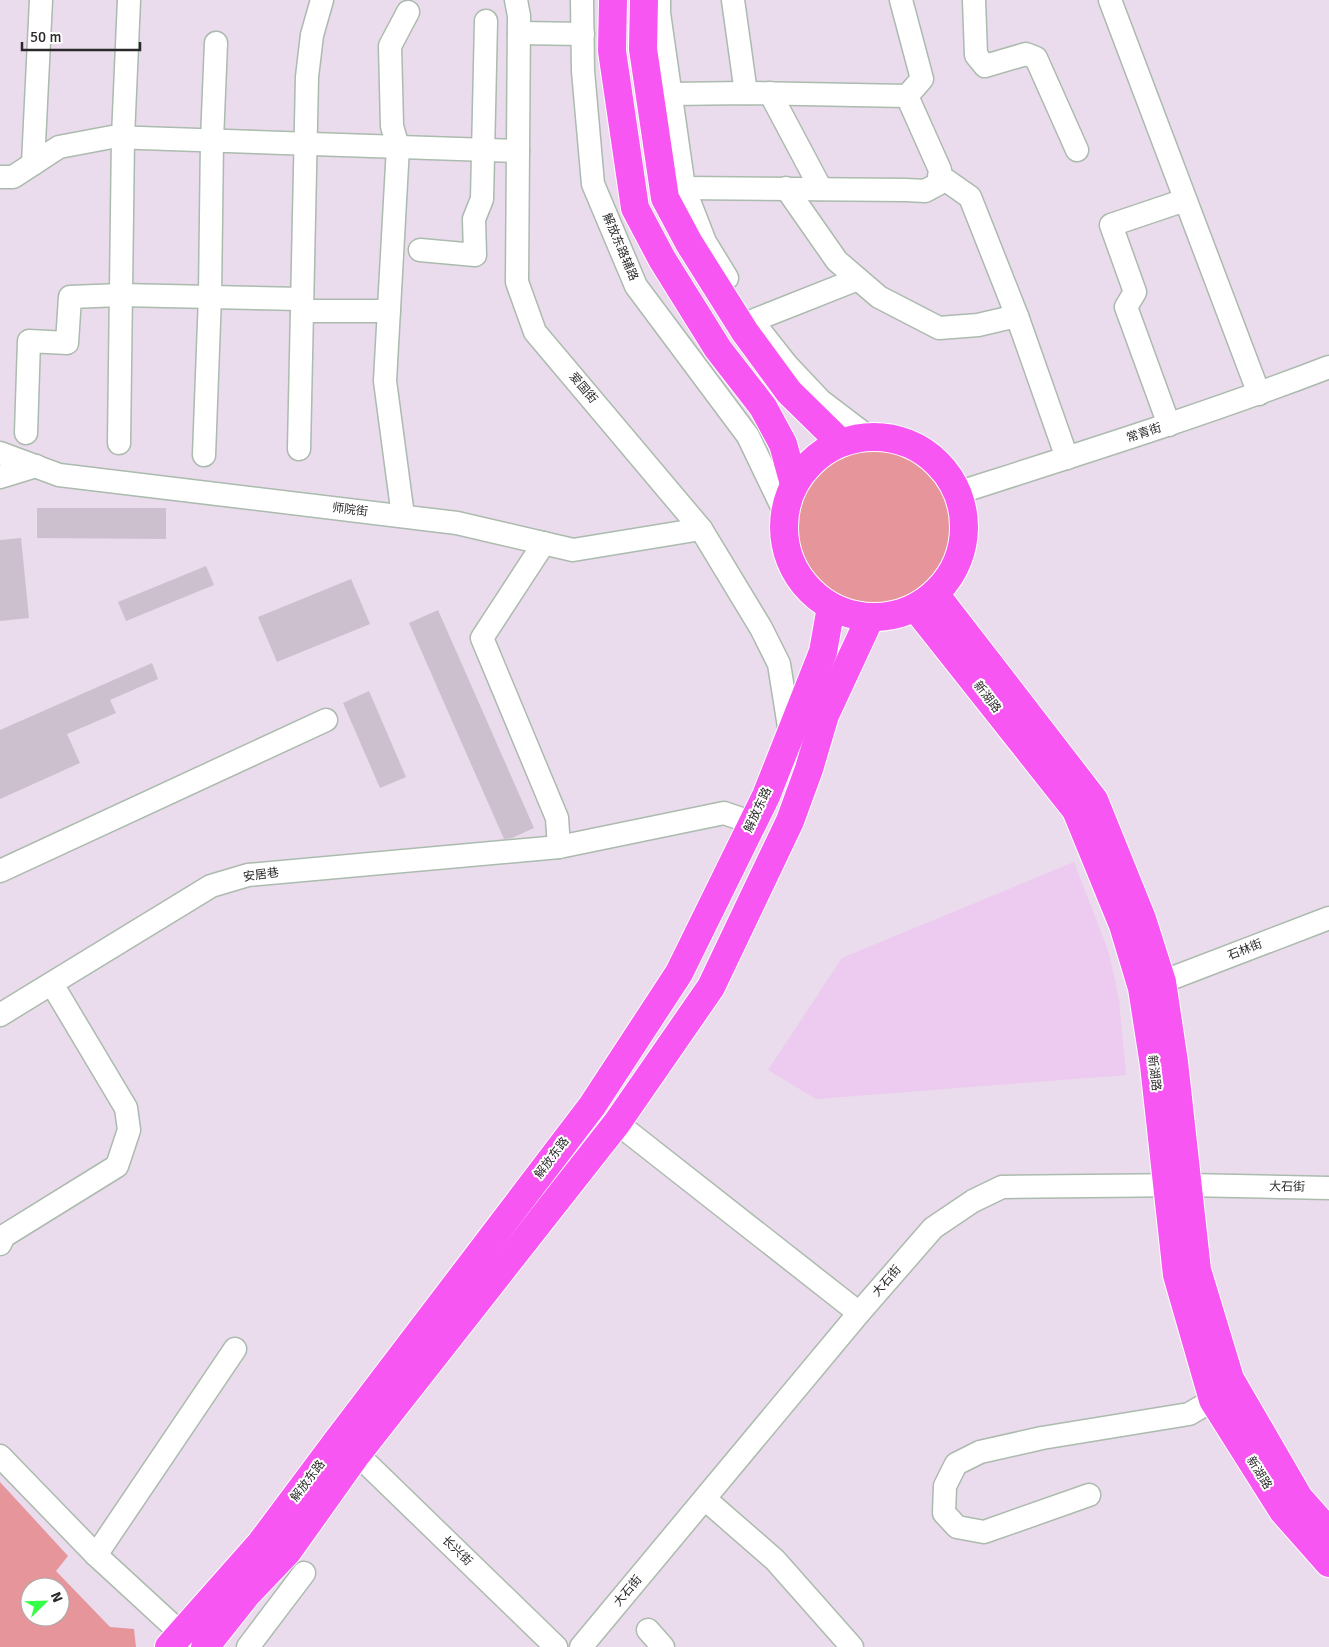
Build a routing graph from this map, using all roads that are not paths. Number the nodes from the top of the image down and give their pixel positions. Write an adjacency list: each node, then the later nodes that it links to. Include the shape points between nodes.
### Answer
1 (41, 0): 29 (street)
2 (129, 0): 22 (street)
3 (322, 0): 24 (street, via 312,35)
4 (516, 0): 15 (street, 爱国街)
5 (582, 0): 16 (street, 解放东路辅路)
6 (612, 0): 57 (main road, via 612,51 635,208 662,259 718,349 764,407 784,444)
7 (644, 0): 49 (main road, via 643,49 665,198 744,332 789,392)
8 (659, 0): 19 (street)
9 (733, 0): 18 (street)
10 (901, 0): 21 (street, via 922,79)
11 (974, 0): 27 (street, via 976,55 985,66 1026,54 1036,58)
12 (1110, 0): 35 (street)
13 (408, 12): 25 (street, via 390,46 392,126)
14 (486, 21): 26 (street)
15 (519, 33): 16 (street); 28 (street, 爱国街)
16 (582, 34): 59 (street, 解放东路辅路, via 593,184 636,286 748,436)
17 (216, 43): 23 (street)
18 (746, 93): 19 (street); 20 (street)
19 (670, 94): 32 (street)
20 (770, 94): 21 (street); 34 (street)
21 (907, 96): 31 (street)
22 (124, 137): 23 (street); 29 (street, via 59,147); 38 (street)
23 (212, 140): 24 (street); 39 (street)
24 (305, 143): 25 (street); 40 (street)
25 (398, 146): 26 (street); 41 (street)
26 (483, 150): 28 (street); 36 (street, via 482,199 474,218 475,255)
27 (1077, 150)
28 (518, 151): 61 (street, 爱国街, via 517,282 535,332)
29 (33, 164): 30 (street, via 13,177)
30 (0, 176)
31 (940, 176): 34 (street, via 938,184 925,191); 42 (street, via 970,197)
32 (684, 188): 33 (street); 43 (street, via 705,242)
33 (786, 188): 34 (street); 37 (street, via 837,261)
34 (821, 189)
35 (1185, 200): 45 (street); 46 (street, via 1111,225 1135,292 1126,307)
36 (420, 250)
37 (858, 279): 42 (street, via 879,297 940,328 978,325); 43 (street)
38 (121, 295): 39 (street); 47 (street, via 70,297 67,343 29,341); 50 (street)
39 (210, 296): 40 (street); 53 (street)
40 (302, 305): 41 (street); 51 (street)
41 (389, 311): 60 (street, via 385,381)
42 (1017, 316): 54 (street)
43 (752, 321): 48 (street, via 821,401)
44 (1329, 367): 45 (street, 常青街)
45 (1258, 394): 46 (street, 常青街)
46 (1169, 426): 54 (street, 常青街)
47 (26, 433)
48 (867, 436): 49 (main road); 58 (main road, via 896,439 922,450 943,468)
49 (840, 442): 57 (main road, via 816,457)
50 (119, 443)
51 (299, 449)
52 (0, 453): 55 (street, 师院街)
53 (204, 456)
54 (1067, 458): 58 (street, 常青街)
55 (36, 466): 56 (street); 60 (street, 师院街, via 59,475)
56 (0, 477)
57 (794, 484): 59 (main road)
58 (958, 493): 63 (main road, via 964,519 962,547 953,572)
59 (784, 511): 64 (main road, via 784,539 792,566 808,590)
60 (402, 516): 62 (street, 师院街, via 457,522)
61 (701, 529): 62 (street, 师院街, via 573,550); 67 (street, 爱国街, via 779,664)
62 (544, 543): 69 (street, via 482,638 557,818)
63 (926, 601): 65 (main road, via 894,616); 73 (main road, 新湖路, via 1076,810 1123,925)
64 (831, 607): 65 (main road, via 850,615); 67 (main road, 解放东路, via 823,652)
65 (870, 618): 75 (main road, 解放东路, via 825,715 790,821 711,987)
66 (326, 720): 70 (street)
67 (790, 733): 68 (main road, 解放东路)
68 (753, 823): 69 (street, 安居巷, via 724,813); 93 (main road, 解放东路, via 679,972 592,1106)
69 (560, 847): 72 (street, 安居巷, via 248,875 211,886)
70 (0, 871)
71 (1329, 918): 73 (street, 石林街)
72 (52, 984): 74 (street, 安居巷); 78 (street, via 126,1108 129,1130 117,1166 4,1236)
73 (1152, 985): 76 (main road, 新湖路, via 1174,1062)
74 (0, 1015)
75 (617, 1123): 79 (street); 82 (main road, 解放东路)
76 (1177, 1185): 77 (street, 大石街); 79 (street, 大石街, via 1002,1187 973,1201 933,1228); 81 (main road, 新湖路)
77 (1329, 1188)
78 (0, 1244)
79 (859, 1313): 85 (street, 大石街)
80 (235, 1349): 87 (street)
81 (1221, 1389): 84 (street, via 1189,1414 1042,1438 980,1452 956,1464 945,1486 944,1513 957,1527 984,1532); 86 (main road, 新湖路, via 1299,1498); 88 (main road, 新湖路, via 1283,1511)
82 (357, 1454): 90 (main road, 解放东路, via 288,1551); 96 (street, 长兴街)
83 (0, 1456): 87 (street)
84 (1089, 1495)
85 (704, 1499): 97 (street, 大石街); 99 (street, via 775,1560)
86 (1329, 1532)
87 (96, 1555): 93 (street)
88 (1329, 1563)
89 (304, 1573): 91 (street)
90 (247, 1594): 91 (street); 94 (main road, 解放东路)
91 (272, 1616): 95 (street)
92 (648, 1630): 98 (street)
93 (182, 1643)
94 (205, 1647)
95 (248, 1647)
96 (556, 1647)
97 (581, 1647)
98 (663, 1647)
99 (852, 1647)

